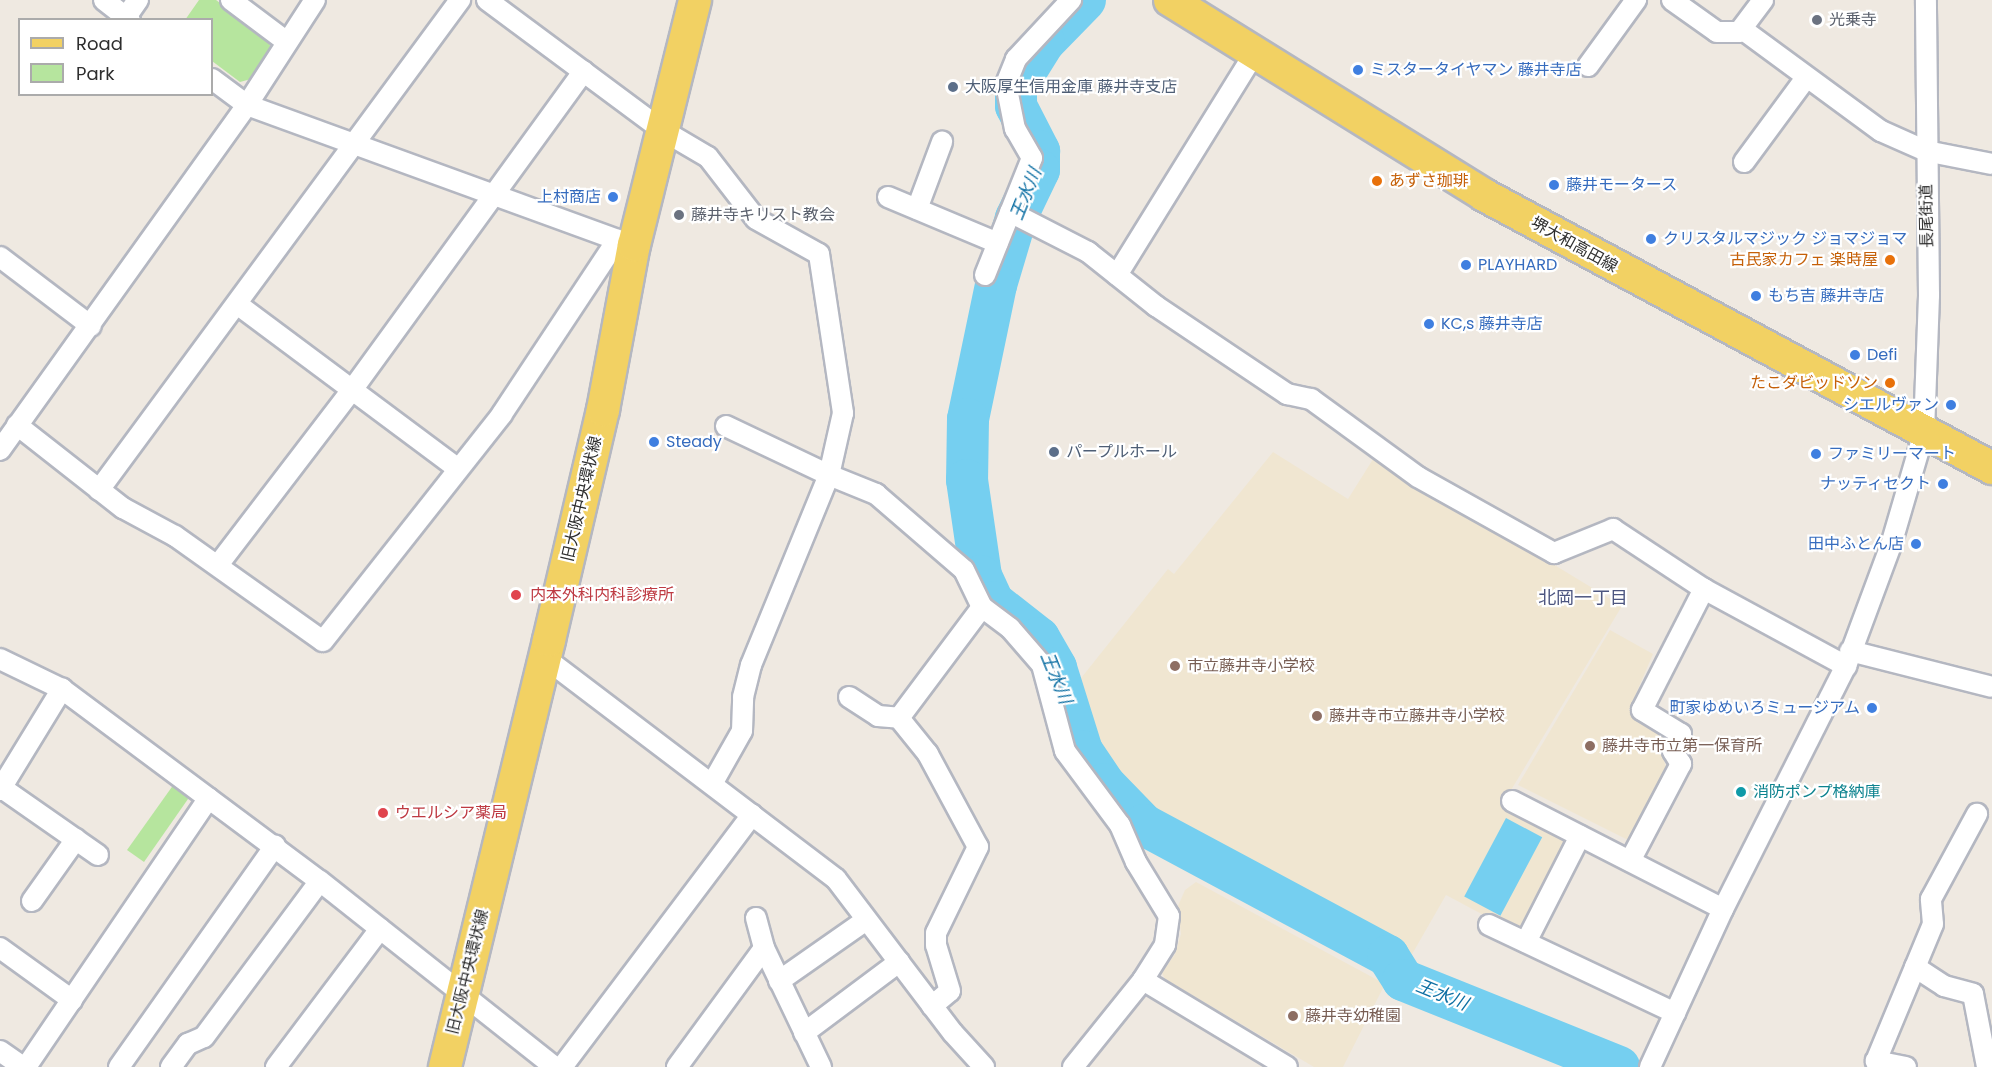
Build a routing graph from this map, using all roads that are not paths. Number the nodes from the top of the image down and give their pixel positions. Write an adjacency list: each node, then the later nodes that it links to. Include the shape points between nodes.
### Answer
1 (104, 0): 14 (street)
2 (138, 0): 14 (street)
3 (231, 0): 16 (street)
4 (315, 0): 16 (street)
5 (460, 0): 25 (street)
6 (487, 0): 19 (street)
7 (694, 0): 23 (main road, 旧大阪中央環状線)
8 (1071, 0): 32 (street, via 1016,58 1006,84 1016,129 1032,158)
9 (1170, 0): 17 (main road, 堺大和高田線)
10 (1636, 0): 18 (street)
11 (1672, 0): 15 (street, via 1718,32)
12 (1763, 0): 15 (street)
13 (1926, 0): 26 (street, 長尾街道)
14 (128, 18)
15 (1742, 29): 20 (street)
16 (287, 42): 22 (street)
17 (1254, 54): 37 (street); 43 (main road, 堺大和高田線, via 1484,195)
18 (1588, 66)
19 (584, 71): 23 (street); 29 (street)
20 (1806, 78): 26 (street, via 1881,131); 27 (street)
21 (213, 80): 22 (street)
22 (247, 105): 25 (street); 39 (street)
23 (662, 130): 33 (main road, 旧大阪中央環状線); 47 (street, via 708,157 756,219 819,254 843,413)
24 (942, 142): 31 (street)
25 (355, 146): 29 (street); 38 (street)
26 (1926, 151): 28 (street); 43 (street, 長尾街道, via 1929,295)
27 (1744, 162)
28 (1992, 164)
29 (493, 195): 33 (street); 40 (street)
30 (888, 197): 31 (street)
31 (917, 209): 34 (street)
32 (1010, 212): 34 (street); 37 (street, via 1088,252)
33 (626, 243): 45 (street, via 502,414); 52 (main road, 旧大阪中央環状線, via 603,410)
34 (998, 243): 36 (street)
35 (0, 257): 39 (street)
36 (985, 275)
37 (1117, 275): 50 (street, via 1156,306 1287,394 1311,399 1418,477 1554,553 1613,529)
38 (237, 304): 40 (street); 48 (street)
39 (91, 326): 41 (street)
40 (352, 390): 45 (street); 49 (street)
41 (17, 425): 44 (street); 48 (street)
42 (726, 426): 47 (street)
43 (1924, 432): 46 (main road, 堺大和高田線); 53 (street, 長尾街道, via 1891,545)
44 (0, 450)
45 (457, 468): 49 (street, via 323,641)
46 (1992, 468)
47 (829, 474): 51 (street, via 876,494 964,570); 59 (street, via 751,665 743,697 742,731)
48 (99, 490): 49 (street)
49 (218, 565)
50 (1704, 589): 53 (street); 69 (street, via 1642,710 1681,734 1673,751 1681,764)
51 (982, 607): 58 (street); 82 (street, via 1010,627 1042,664 1065,751 1120,825 1136,862 1169,916 1165,945)
52 (545, 658): 59 (street); 84 (main road, 旧大阪中央環状線)
53 (1848, 658): 55 (street); 72 (street, 長尾街道)
54 (0, 659): 56 (street)
55 (1992, 687)
56 (62, 689): 60 (street); 61 (street)
57 (849, 697): 58 (street, via 878,716)
58 (900, 718): 86 (street, via 928,754 978,847 936,933 950,991)
59 (712, 784): 64 (street)
60 (1, 789): 66 (street)
61 (209, 798): 67 (street); 85 (street)
62 (1512, 801): 65 (street)
63 (1977, 814): 81 (street, via 1931,899 1933,924)
64 (752, 815): 74 (street, via 836,879); 96 (street)
65 (1580, 836): 69 (street); 77 (street)
66 (76, 839): 68 (street); 71 (street)
67 (275, 846): 70 (street); 91 (street)
68 (98, 855)
69 (1630, 861): 72 (street)
70 (320, 881): 76 (street); 92 (street, via 204,1037 188,1044)
71 (32, 901)
72 (1723, 909): 87 (street, 長尾街道)
73 (756, 918): 79 (street)
74 (866, 920): 80 (street); 83 (street)
75 (1489, 925): 77 (street)
76 (380, 928): 84 (street); 93 (street)
77 (1526, 942): 87 (street)
78 (0, 948): 85 (street)
79 (764, 948): 83 (street); 97 (street)
80 (899, 962): 86 (street); 88 (street)
81 (1915, 967): 103 (street, via 1876,1061); 104 (street, via 1944,986 1973,994)
82 (1143, 980): 100 (street); 101 (street)
83 (779, 981): 88 (street)
84 (462, 994): 94 (main road, 旧大阪中央環状線); 95 (street)
85 (72, 1000): 90 (street)
86 (932, 1006): 99 (street)
87 (1675, 1013): 102 (street, 長尾街道)
88 (804, 1033): 98 (street)
89 (0, 1051): 90 (street)
90 (25, 1067)
91 (119, 1067)
92 (171, 1067)
93 (276, 1067)
94 (445, 1067)
95 (555, 1067)
96 (562, 1067)
97 (677, 1067)
98 (821, 1067)
99 (984, 1067)
100 (1073, 1067)
101 (1287, 1067)
102 (1650, 1067)
103 (1906, 1067)
104 (1987, 1067)

